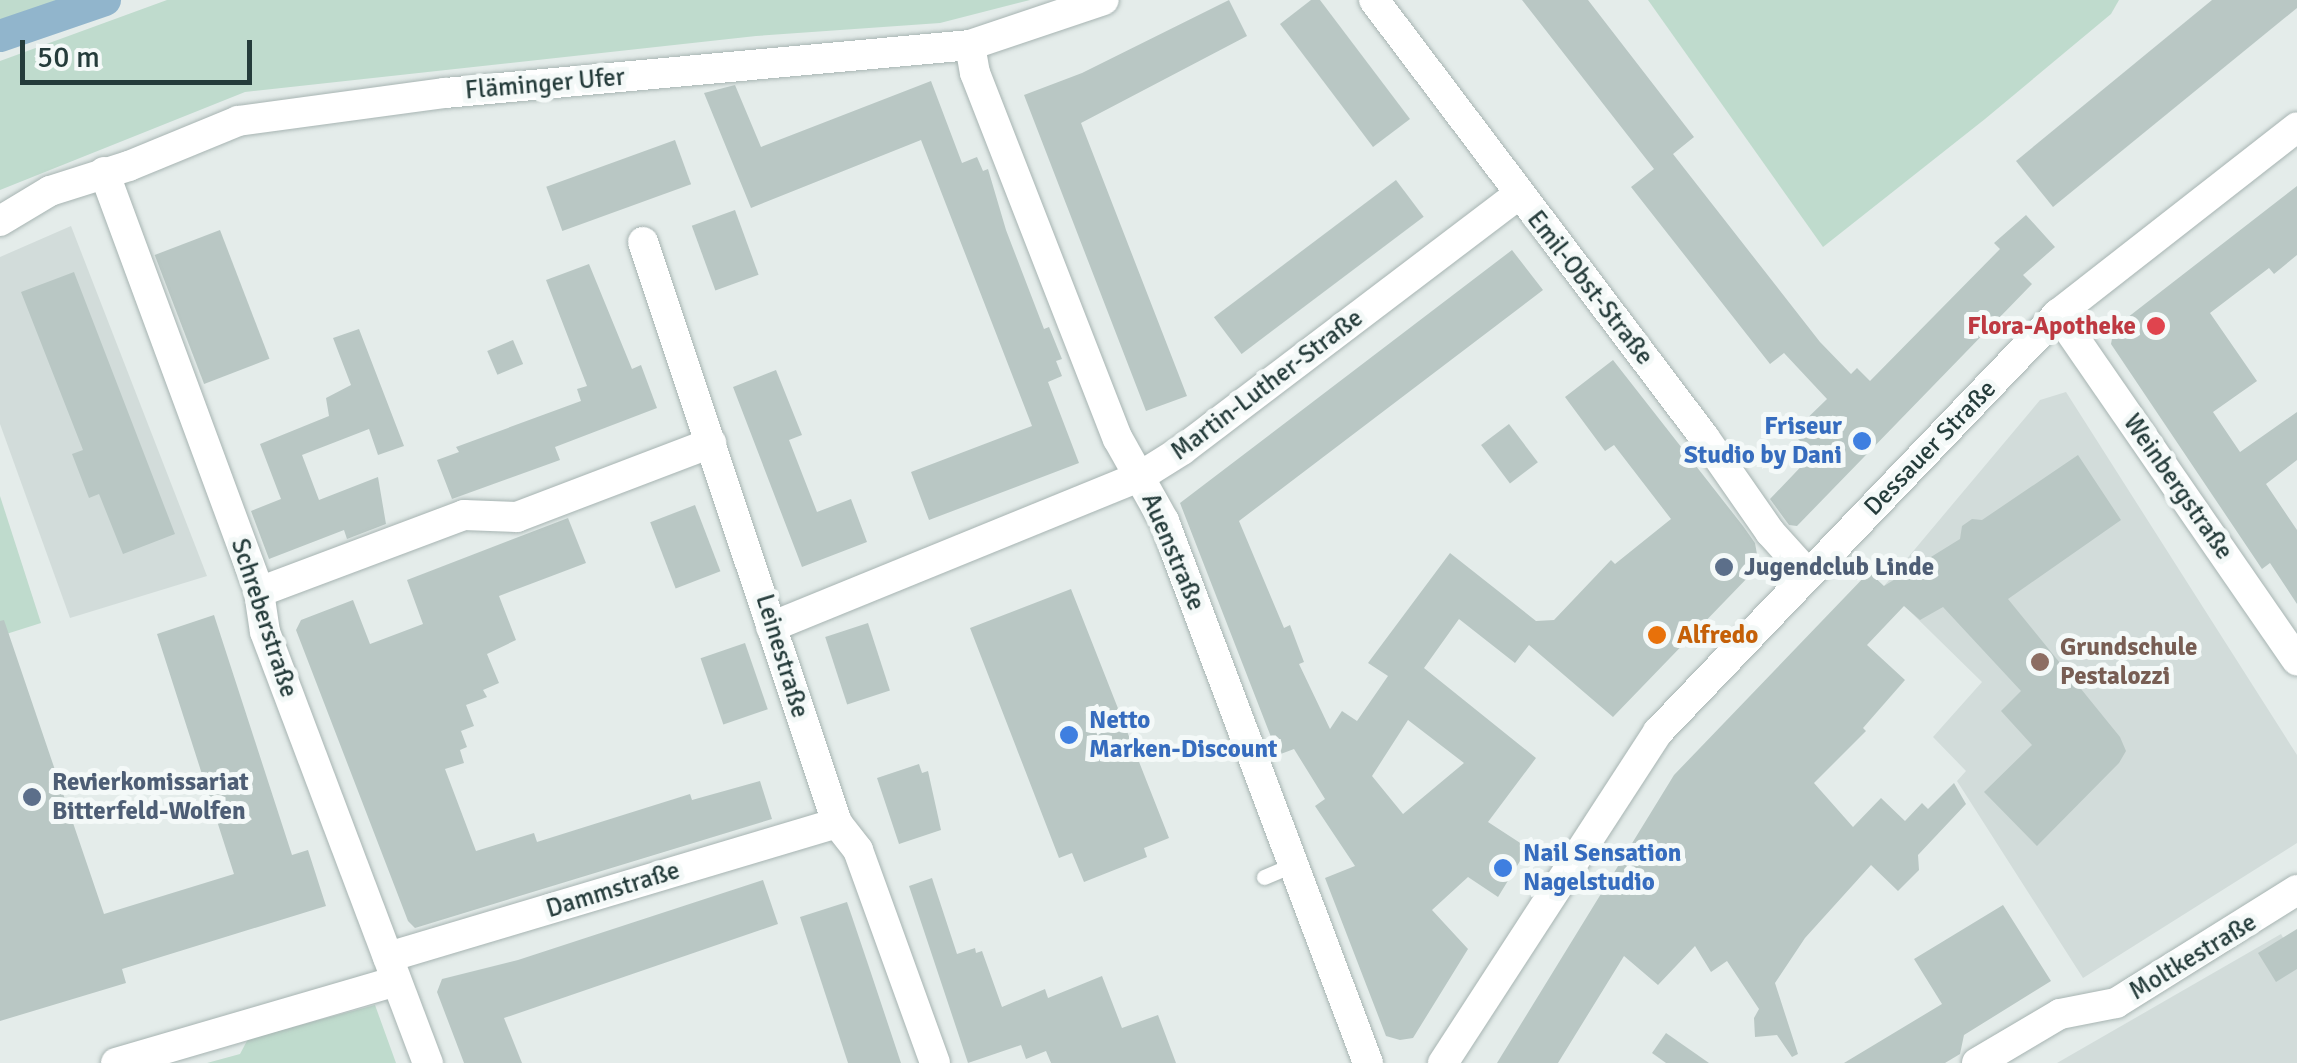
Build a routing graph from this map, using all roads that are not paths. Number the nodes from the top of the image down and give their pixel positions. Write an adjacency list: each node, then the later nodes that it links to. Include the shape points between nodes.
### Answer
1 (1104, 0): 3 (street, Fläminger Ufer)
2 (1374, 0): 6 (street, Emil-Obst-Straße)
3 (970, 45): 5 (street, Fläminger Ufer, via 445,93 254,118); 11 (street, Auenstraße, via 1118,439)
4 (2297, 128): 9 (street, Dessauer Straße)
5 (104, 172): 7 (street, Fläminger Ufer, via 50,191); 13 (street, Schreberstraße)
6 (1518, 195): 11 (street, Martin-Luther-Straße); 12 (street, Emil-Obst-Straße)
7 (0, 221)
8 (643, 242): 10 (street, Leinestraße)
9 (2058, 314): 12 (street, Dessauer Straße); 15 (street, Weinbergstraße)
10 (711, 444): 13 (street, via 517,517 464,515); 14 (street, Leinestraße)
11 (1139, 476): 14 (street, Martin-Luther-Straße); 17 (street, Auenstraße, via 1164,521)
12 (1808, 574): 25 (street, Dessauer Straße, via 1658,732)
13 (259, 592): 20 (street, Schreberstraße, via 264,632)
14 (772, 626): 16 (street, Leinestraße)
15 (2297, 660)
16 (838, 823): 20 (street, Dammstraße); 23 (street, Leinestraße, via 858,850)
17 (1296, 864): 18 (lane); 24 (street, Auenstraße)
18 (1264, 877)
19 (2297, 890): 26 (street, Moltkestraße, via 2116,1003 2060,1014)
20 (392, 969): 21 (street, Dammstraße); 22 (street, Schreberstraße)
21 (116, 1063)
22 (428, 1063)
23 (935, 1063)
24 (1368, 1063)
25 (1444, 1063)
26 (1977, 1063)

